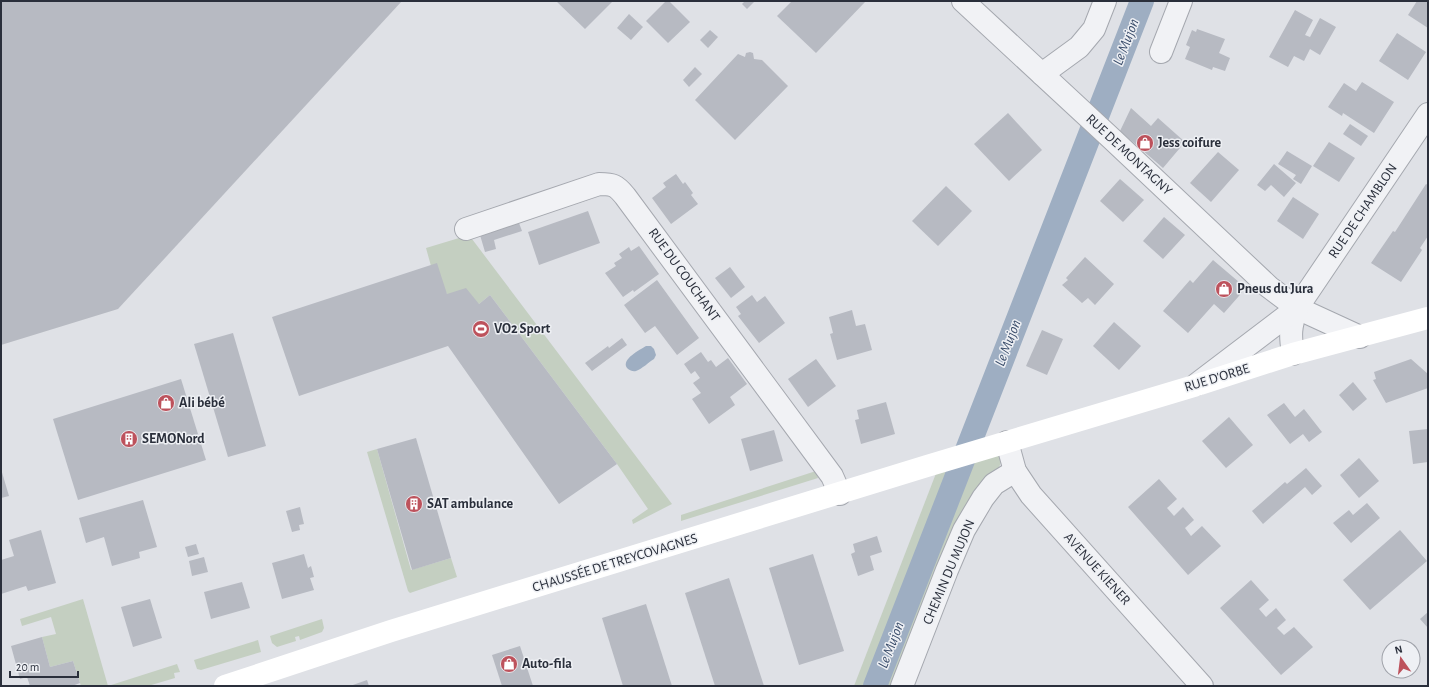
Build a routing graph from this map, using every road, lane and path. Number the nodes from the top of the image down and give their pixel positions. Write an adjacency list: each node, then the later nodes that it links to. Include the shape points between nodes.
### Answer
1 (962, 1): 5 (street, RUE DE MONTAGNY)
2 (1105, 1): 5 (street, via 1094,29 1079,47)
3 (1181, 1): 4 (street)
4 (1161, 52)
5 (1042, 74): 8 (street, RUE DE MONTAGNY, via 1269,287)
6 (1428, 114): 8 (street, RUE DE CHAMBLON)
7 (466, 229): 15 (street, RUE DU COUCHANT, via 599,184 618,187 832,476)
8 (1297, 308): 10 (street); 11 (street, RUE DE CHAMBLON, via 1291,325); 12 (street, RUE DE CHAMBLON)
9 (1428, 318): 10 (main road, RUE D'ORBE)
10 (1360, 337): 11 (main road, RUE D'ORBE)
11 (1293, 354): 12 (main road, RUE D'ORBE)
12 (1194, 386): 13 (main road, RUE D'ORBE)
13 (998, 445): 14 (street, AVENUE KIENER); 15 (main road, CHAUSSÉE DE TREYCOVAGNES)
14 (1015, 471): 17 (street, CHEMIN DU MUJON, via 994,484 964,530); 18 (street, AVENUE KIENER, via 1031,495)
15 (840, 494): 16 (main road, CHAUSSÉE DE TREYCOVAGNES, via 391,631)
16 (225, 686)
17 (902, 686)
18 (1202, 686)

